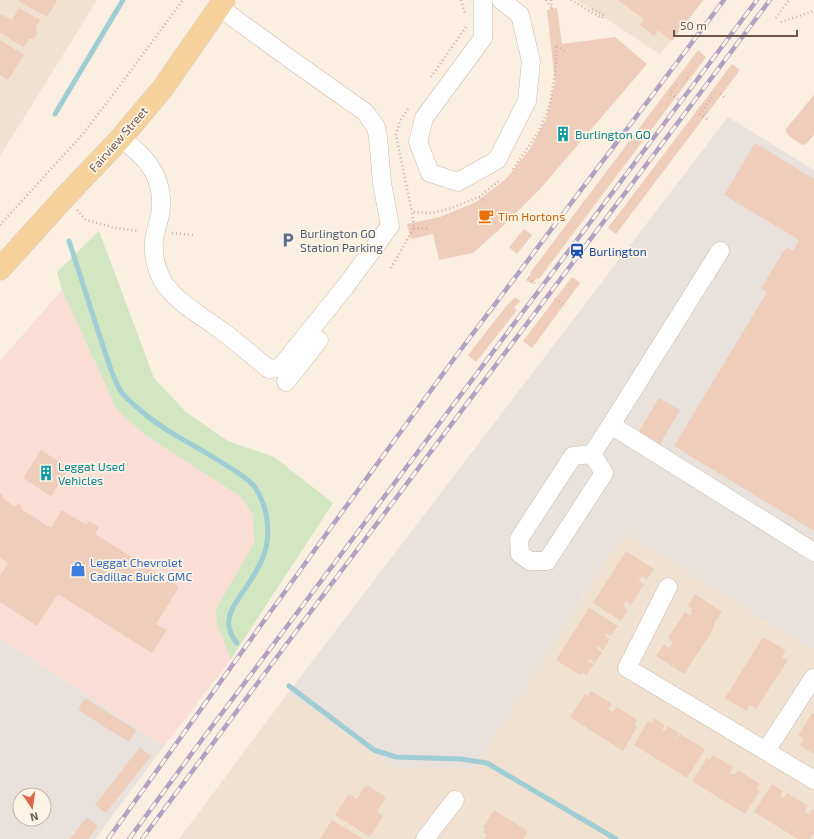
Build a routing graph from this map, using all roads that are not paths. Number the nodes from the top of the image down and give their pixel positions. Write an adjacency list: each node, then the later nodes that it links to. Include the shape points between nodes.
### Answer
1 (483, 0): 2 (street, via 482,38 424,118 418,142 430,173 458,182 497,160 527,101 531,60 520,15)
2 (501, 0)
3 (222, 3): 4 (main road, Fairview Street, via 163,88); 4 (street, via 290,59 365,112 376,127 378,137 382,183 390,226 341,293 278,368 270,369 175,297 167,287 155,260 155,232 161,204 158,181 146,161)
4 (121, 138): 7 (main road, Fairview Street)
5 (387, 249): 8 (street)
6 (720, 251): 9 (street)
7 (0, 269)
8 (286, 382)
9 (611, 426): 10 (street); 11 (street)
10 (592, 454): 10 (street, via 573,456 519,539 520,554 530,561 547,561 604,473)
11 (814, 552)
12 (668, 587): 14 (street, via 627,668)
13 (813, 678): 14 (street)
14 (766, 751): 15 (street)
15 (814, 780)
16 (455, 800): 17 (street)
17 (425, 839)

